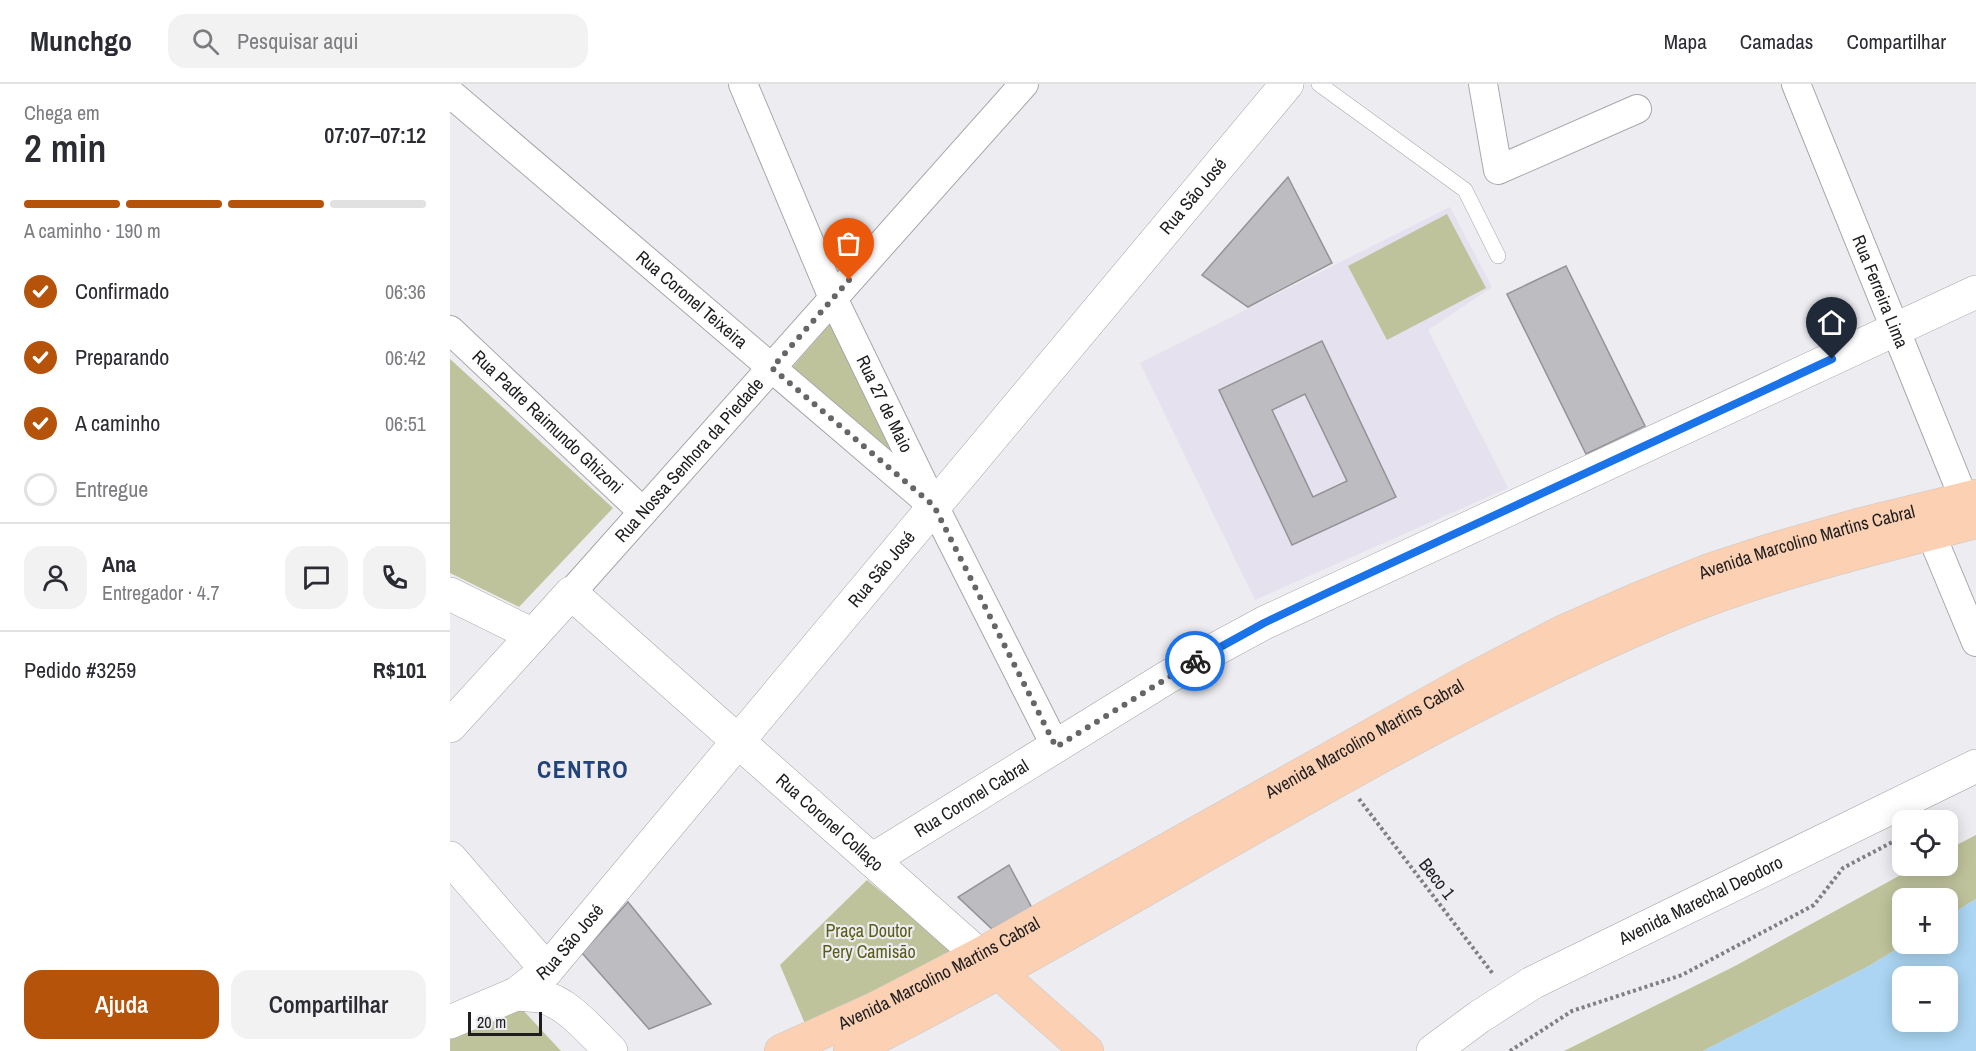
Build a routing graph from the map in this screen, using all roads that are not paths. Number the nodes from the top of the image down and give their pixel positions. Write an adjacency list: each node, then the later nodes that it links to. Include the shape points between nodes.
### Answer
1 (743, 84): 11 (street, Rua 27 de Maio)
2 (1024, 84): 11 (street, Rua Nossa Senhora da Piedade)
3 (1287, 84): 15 (street, Rua São José)
4 (1319, 84): 9 (lane, via 1465,190)
5 (1483, 84): 8 (street, via 1498,170)
6 (1796, 84): 13 (street, Rua Ferreira Lima)
7 (450, 93): 14 (street, Rua Coronel Teixeira)
8 (1637, 109)
9 (1498, 256)
10 (1976, 292): 13 (street, Rua Coronel Cabral)
11 (833, 298): 14 (street, Rua Nossa Senhora da Piedade); 15 (street, Rua 27 de Maio)
12 (450, 330): 17 (street, Rua Padre Raimundo Ghizoni)
13 (1895, 330): 16 (street, Rua Ferreira Lima); 25 (street, Rua Coronel Cabral, via 1264,623)
14 (772, 368): 15 (street, Rua Coronel Teixeira); 17 (street, Rua Nossa Senhora da Piedade)
15 (934, 506): 24 (street, Rua São José); 25 (street, Rua 27 de Maio)
16 (1972, 506): 18 (main road, Avenida Marcolino Martins Cabral); 29 (main road, Avenida Marcolino Martins Cabral, via 1858,525 1772,550 1707,571 1562,632 1468,681)
17 (643, 512): 19 (street, Rua Nossa Senhora da Piedade)
18 (1931, 534): 22 (street); 29 (main road, Avenida Marcolino Martins Cabral, via 1797,569 1667,616 1604,644 1503,692)
19 (571, 593): 21 (street, Rua Nossa Senhora da Piedade); 24 (street, Rua Coronel Collaço)
20 (450, 594): 21 (street)
21 (533, 635): 23 (street, Rua Nossa Senhora da Piedade)
22 (1976, 642)
23 (450, 726)
24 (738, 741): 28 (street, Rua Coronel Collaço); 30 (street, Rua São José)
25 (1056, 747): 28 (street, Rua Coronel Cabral)
26 (1976, 766): 37 (street, Avenida Marechal Deodoro, via 1584,956 1510,996)
27 (450, 858): 30 (street)
28 (872, 860): 29 (street, Rua Coronel Collaço)
29 (989, 964): 34 (main road, Avenida Marcolino Martins Cabral, via 876,1008); 35 (main road, Avenida Marcolino Martins Cabral); 36 (main road, Rua Coronel Collaço)
30 (547, 970): 31 (street, Rua São José)
31 (516, 994): 32 (street, Rua São José); 33 (street, via 540,996 570,1011)
32 (450, 1023)
33 (611, 1051)
34 (781, 1051)
35 (849, 1051)
36 (1087, 1051)
37 (1433, 1051)

